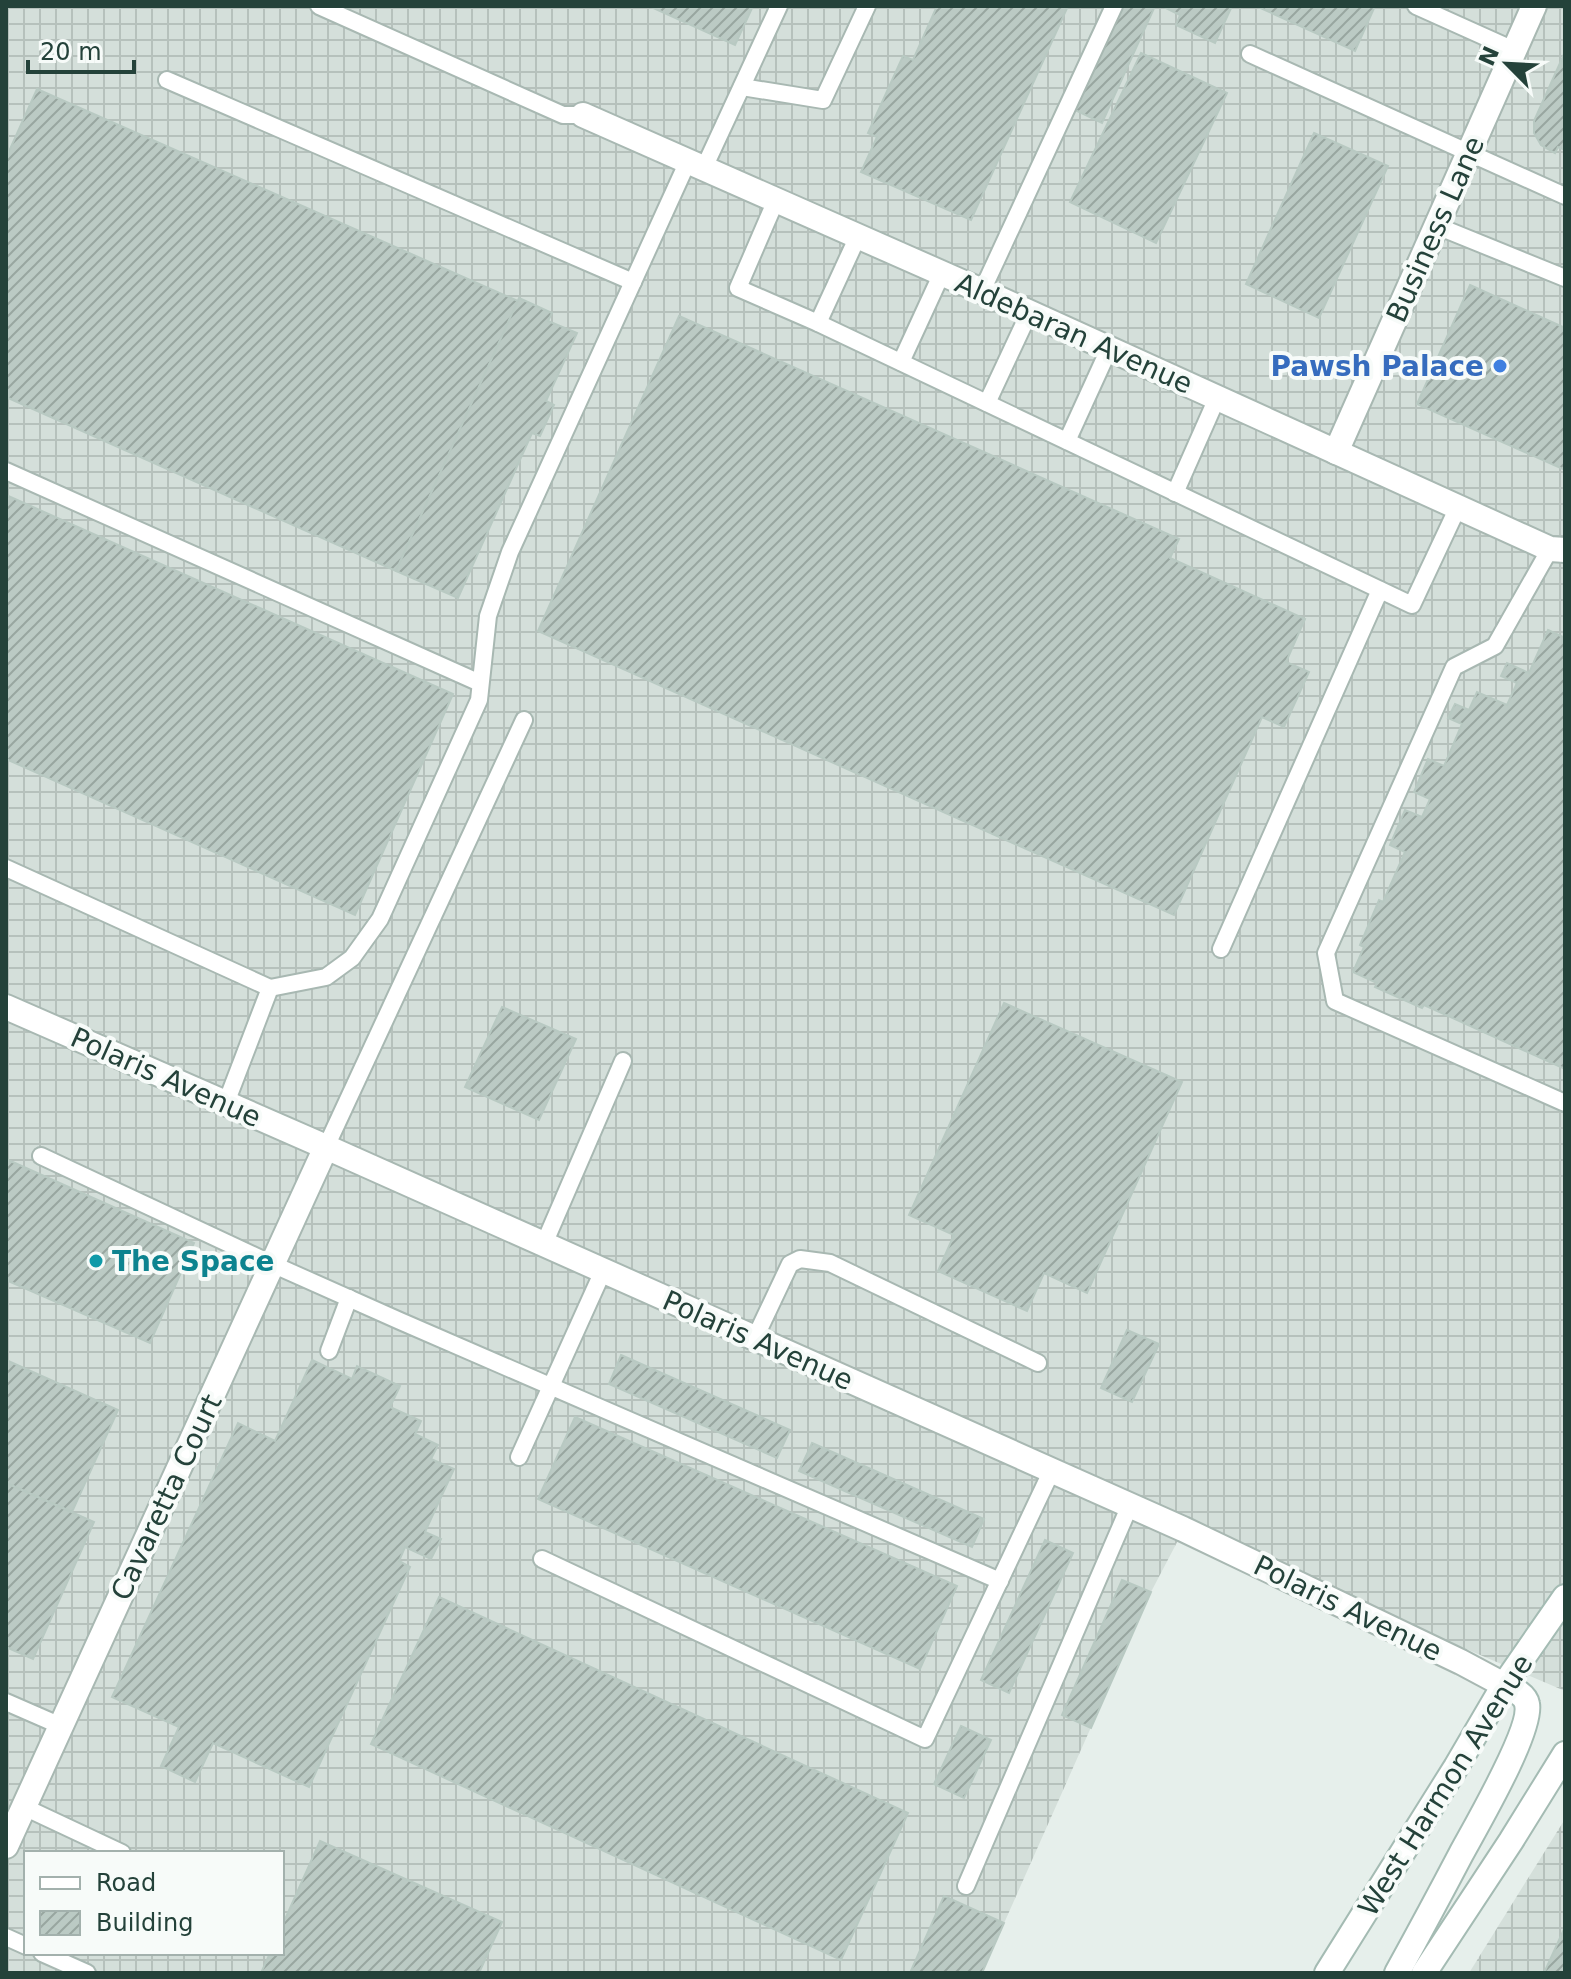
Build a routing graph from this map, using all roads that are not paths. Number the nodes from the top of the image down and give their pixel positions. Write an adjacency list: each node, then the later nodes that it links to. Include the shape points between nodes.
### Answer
1 (319, 6): 11 (lane, via 563,115)
2 (779, 6): 10 (lane)
3 (867, 6): 10 (lane, via 823,100)
4 (1114, 6): 21 (lane)
5 (1416, 6): 7 (lane)
6 (1534, 6): 7 (street, Business Lane)
7 (1514, 50): 12 (street, Business Lane)
8 (1250, 54): 12 (lane)
9 (167, 80): 20 (lane)
10 (742, 87): 13 (lane)
11 (583, 115): 13 (street, Aldebaran Avenue)
12 (1470, 152): 14 (lane); 16 (street, Business Lane)
13 (696, 164): 15 (street, Aldebaran Avenue); 20 (lane)
14 (1565, 196)
15 (776, 200): 17 (street, Aldebaran Avenue); 23 (lane, via 738,288)
16 (1437, 226): 19 (lane); 29 (street, Business Lane)
17 (858, 236): 18 (street, Aldebaran Avenue); 23 (lane)
18 (942, 273): 21 (street, Aldebaran Avenue); 25 (lane)
19 (1565, 278)
20 (633, 282): 35 (lane, via 510,552 488,616)
21 (982, 291): 22 (street, Aldebaran Avenue)
22 (1029, 313): 24 (street, Aldebaran Avenue); 27 (lane)
23 (818, 323): 25 (lane)
24 (1109, 349): 26 (street, Aldebaran Avenue); 28 (lane)
25 (901, 362): 27 (lane)
26 (1217, 398): 29 (street, Aldebaran Avenue); 31 (lane)
27 (987, 403): 28 (lane)
28 (1067, 441): 31 (lane)
29 (1336, 452): 32 (street, Aldebaran Avenue)
30 (6, 471): 35 (lane)
31 (1175, 493): 34 (lane)
32 (1458, 507): 33 (street, Aldebaran Avenue); 34 (lane, via 1412,605)
33 (1558, 549): 43 (lane, via 1495,646 1454,667 1326,953 1335,1001)
34 (1380, 590): 38 (lane)
35 (480, 683): 39 (lane, via 479,700 380,919 352,958 326,977)
36 (524, 720): 44 (lane)
37 (6, 868): 39 (lane)
38 (1221, 949)
39 (270, 988): 42 (lane)
40 (6, 1007): 42 (street, Polaris Avenue)
41 (623, 1061): 46 (lane)
42 (226, 1103): 44 (street, Polaris Avenue)
43 (1565, 1103)
44 (326, 1147): 46 (street, Polaris Avenue); 47 (street, Cavaretta Court)
45 (41, 1156): 47 (lane)
46 (544, 1244): 48 (street, Polaris Avenue)
47 (272, 1264): 49 (lane); 62 (street, Cavaretta Court)
48 (603, 1271): 50 (street, Polaris Avenue); 53 (lane)
49 (349, 1298): 51 (lane); 53 (lane)
50 (755, 1338): 52 (lane, via 790,1264 800,1259 830,1263); 55 (street, Polaris Avenue)
51 (329, 1351)
52 (1038, 1363)
53 (550, 1387): 54 (lane); 58 (lane)
54 (519, 1457)
55 (1052, 1470): 56 (street, Polaris Avenue); 58 (lane)
56 (1130, 1505): 60 (street, Polaris Avenue); 67 (lane)
57 (542, 1559): 58 (lane, via 925,1739)
58 (1000, 1581)
59 (1565, 1597): 60 (street, West Harmon Avenue)
60 (1504, 1685): 70 (street, West Harmon Avenue); 71 (street, via 1527,1703 1521,1734)
61 (6, 1702): 62 (lane)
62 (61, 1726): 64 (street, Cavaretta Court)
63 (1565, 1754): 72 (street)
64 (24, 1807): 65 (street, Cavaretta Court); 66 (lane)
65 (6, 1846)
66 (118, 1851)
67 (966, 1886)
68 (46, 1955): 69 (lane)
69 (87, 1973)
70 (1327, 1973)
71 (1397, 1973)
72 (1424, 1973)

